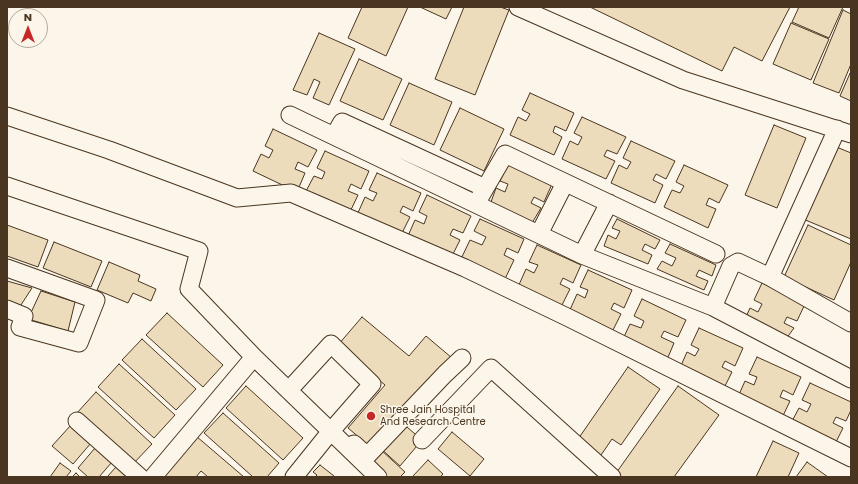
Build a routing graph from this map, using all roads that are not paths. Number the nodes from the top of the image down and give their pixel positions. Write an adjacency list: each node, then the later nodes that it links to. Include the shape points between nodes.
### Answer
1 (518, 7): 4 (street, via 683,80)
2 (290, 115): 5 (street)
3 (7, 116): 26 (street, via 237,198 291,193 465,268)
4 (844, 132): 15 (street)
5 (334, 136): 8 (street, via 342,122); 9 (street)
6 (565, 183): 8 (street, via 505,154); 10 (street); 11 (street)
7 (7, 186): 19 (street, via 199,252 189,289)
8 (485, 188): 9 (street)
9 (476, 204): 11 (street)
10 (609, 204): 12 (street); 13 (street)
11 (539, 234): 13 (street)
12 (716, 254)
13 (582, 255): 16 (street)
14 (7, 268): 17 (street, via 96,300 79,343 20,327 24,316)
15 (770, 277): 16 (street, via 738,262 731,266); 18 (street)
16 (713, 307): 21 (street)
17 (7, 309)
18 (851, 323)
19 (254, 357): 22 (street); 29 (street)
20 (462, 358): 24 (street, via 367,456)
21 (851, 379)
22 (289, 390): 24 (street); 24 (street, via 331,344 372,384)
23 (77, 421): 28 (street)
24 (333, 428): 27 (street); 30 (street)
25 (422, 440): 31 (street, via 491,368)
26 (850, 455)
27 (376, 476)
28 (140, 477)
29 (153, 477)
30 (294, 477)
31 (612, 477)

